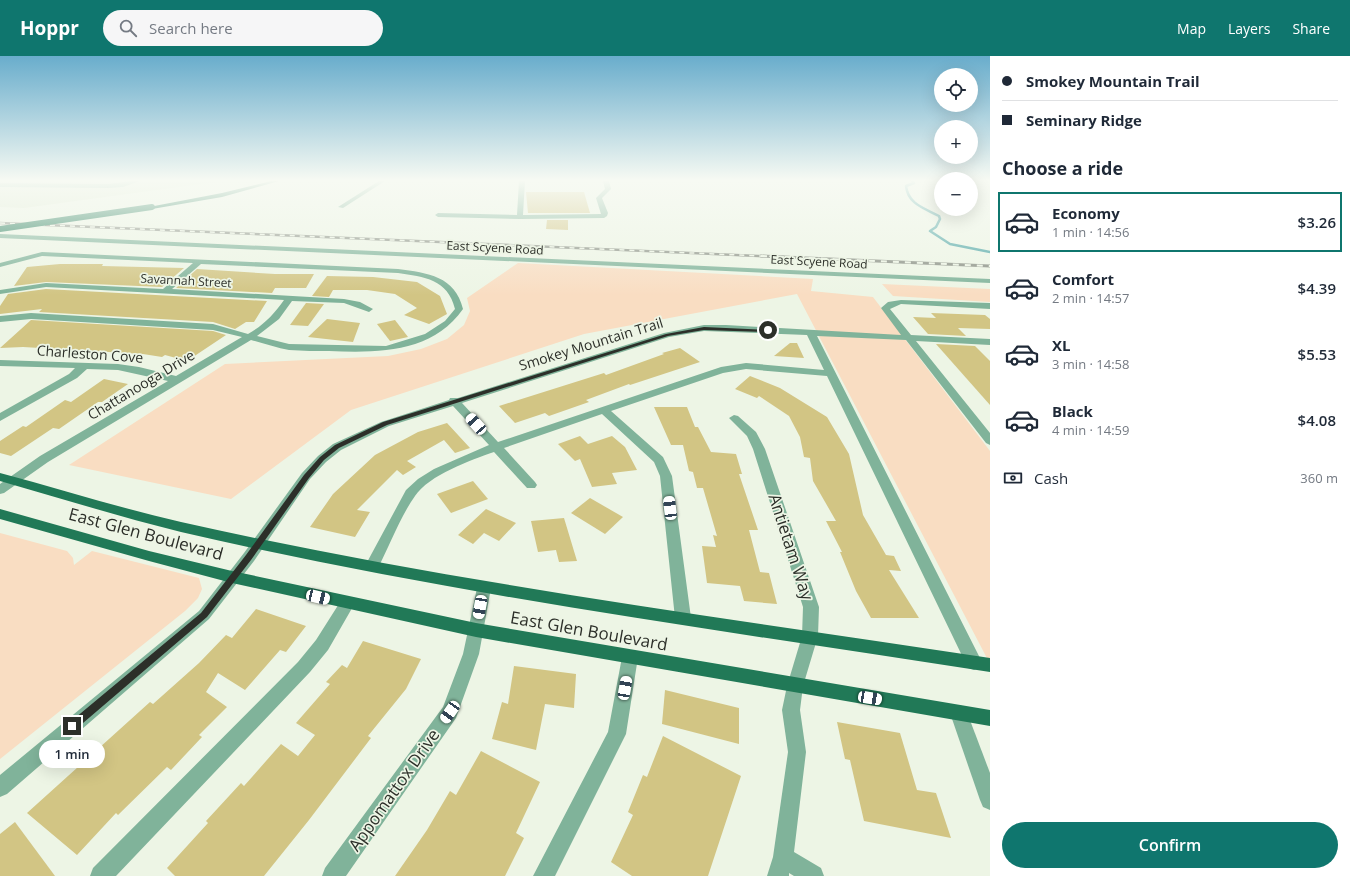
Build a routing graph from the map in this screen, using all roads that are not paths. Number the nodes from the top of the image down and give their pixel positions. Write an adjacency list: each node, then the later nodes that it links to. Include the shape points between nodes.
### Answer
1 (67, 219): 2 (main road, bridge)
2 (0, 229)
3 (0, 236): 6 (street, East Scyene Road)
4 (200, 261): 5 (street, via 42,254); 8 (street); 14 (street, via 408,272 447,285 454,291 458,301 459,309 456,314 440,330 417,341 387,349 289,347)
5 (0, 265)
6 (990, 281)
7 (0, 292): 8 (street, Savannah Street, via 46,285)
8 (164, 292): 9 (street, Savannah Street)
9 (290, 298): 11 (street, Savannah Street, via 344,302 357,304); 14 (street, Chattanooga Drive, via 276,317)
10 (990, 306): 15 (street, via 901,302 885,308)
11 (369, 310)
12 (0, 319): 14 (street, via 31,316 213,327)
13 (810, 333): 15 (street, Smokey Mountain Trail); 19 (street); 21 (street, Smokey Mountain Trail, via 726,328 676,332)
14 (250, 336): 20 (street, Chattanooga Drive)
15 (910, 338): 16 (street, Smokey Mountain Trail); 25 (street)
16 (990, 342)
17 (0, 363): 18 (street, Charleston Cove)
18 (84, 366): 20 (street, Charleston Cove, via 139,370); 23 (street, via 73,376)
19 (830, 373): 22 (street, via 735,367); 40 (street)
20 (178, 380): 27 (street, Chattanooga Drive)
21 (454, 400): 26 (street); 31 (street, Smokey Mountain Trail, via 385,424 337,447 306,476)
22 (604, 410): 26 (street); 36 (street, via 663,466)
23 (0, 418)
24 (734, 418): 38 (street, Antietam Way, via 752,434 759,448 811,607)
25 (990, 441)
26 (497, 447): 28 (street); 32 (street, via 440,470 418,484 410,493)
27 (6, 479): 29 (street, Chattanooga Drive); 31 (main road, East Glen Boulevard, via 177,526)
28 (531, 484)
29 (0, 490)
30 (0, 514): 33 (main road, East Glen Boulevard)
31 (258, 544): 32 (main road, East Glen Boulevard); 33 (street, Smokey Mountain Trail)
32 (372, 566): 34 (main road, East Glen Boulevard)
33 (232, 577): 35 (main road, East Glen Boulevard); 45 (street, Smokey Mountain Trail, via 204,615)
34 (484, 588): 36 (main road, East Glen Boulevard); 37 (street, Appomattox Drive)
35 (347, 603): 37 (main road, East Glen Boulevard); 48 (street, via 322,645 304,667)
36 (683, 618): 38 (main road, East Glen Boulevard)
37 (476, 630): 39 (main road, East Glen Boulevard); 49 (street, Appomattox Drive, via 471,654 450,712)
38 (810, 636): 40 (main road, East Glen Boulevard); 42 (street, Antietam Way)
39 (630, 657): 42 (main road, East Glen Boulevard); 50 (street, via 617,734)
40 (974, 663): 41 (main road, East Glen Boulevard)
41 (990, 665)
42 (795, 686): 43 (main road, East Glen Boulevard); 47 (street, Antietam Way, via 791,710 797,752)
43 (959, 713): 44 (main road, East Glen Boulevard); 46 (street)
44 (990, 718)
45 (0, 787)
46 (990, 800)
47 (781, 867): 51 (street)
48 (100, 876)
49 (333, 876)
50 (544, 876)
51 (813, 876)

